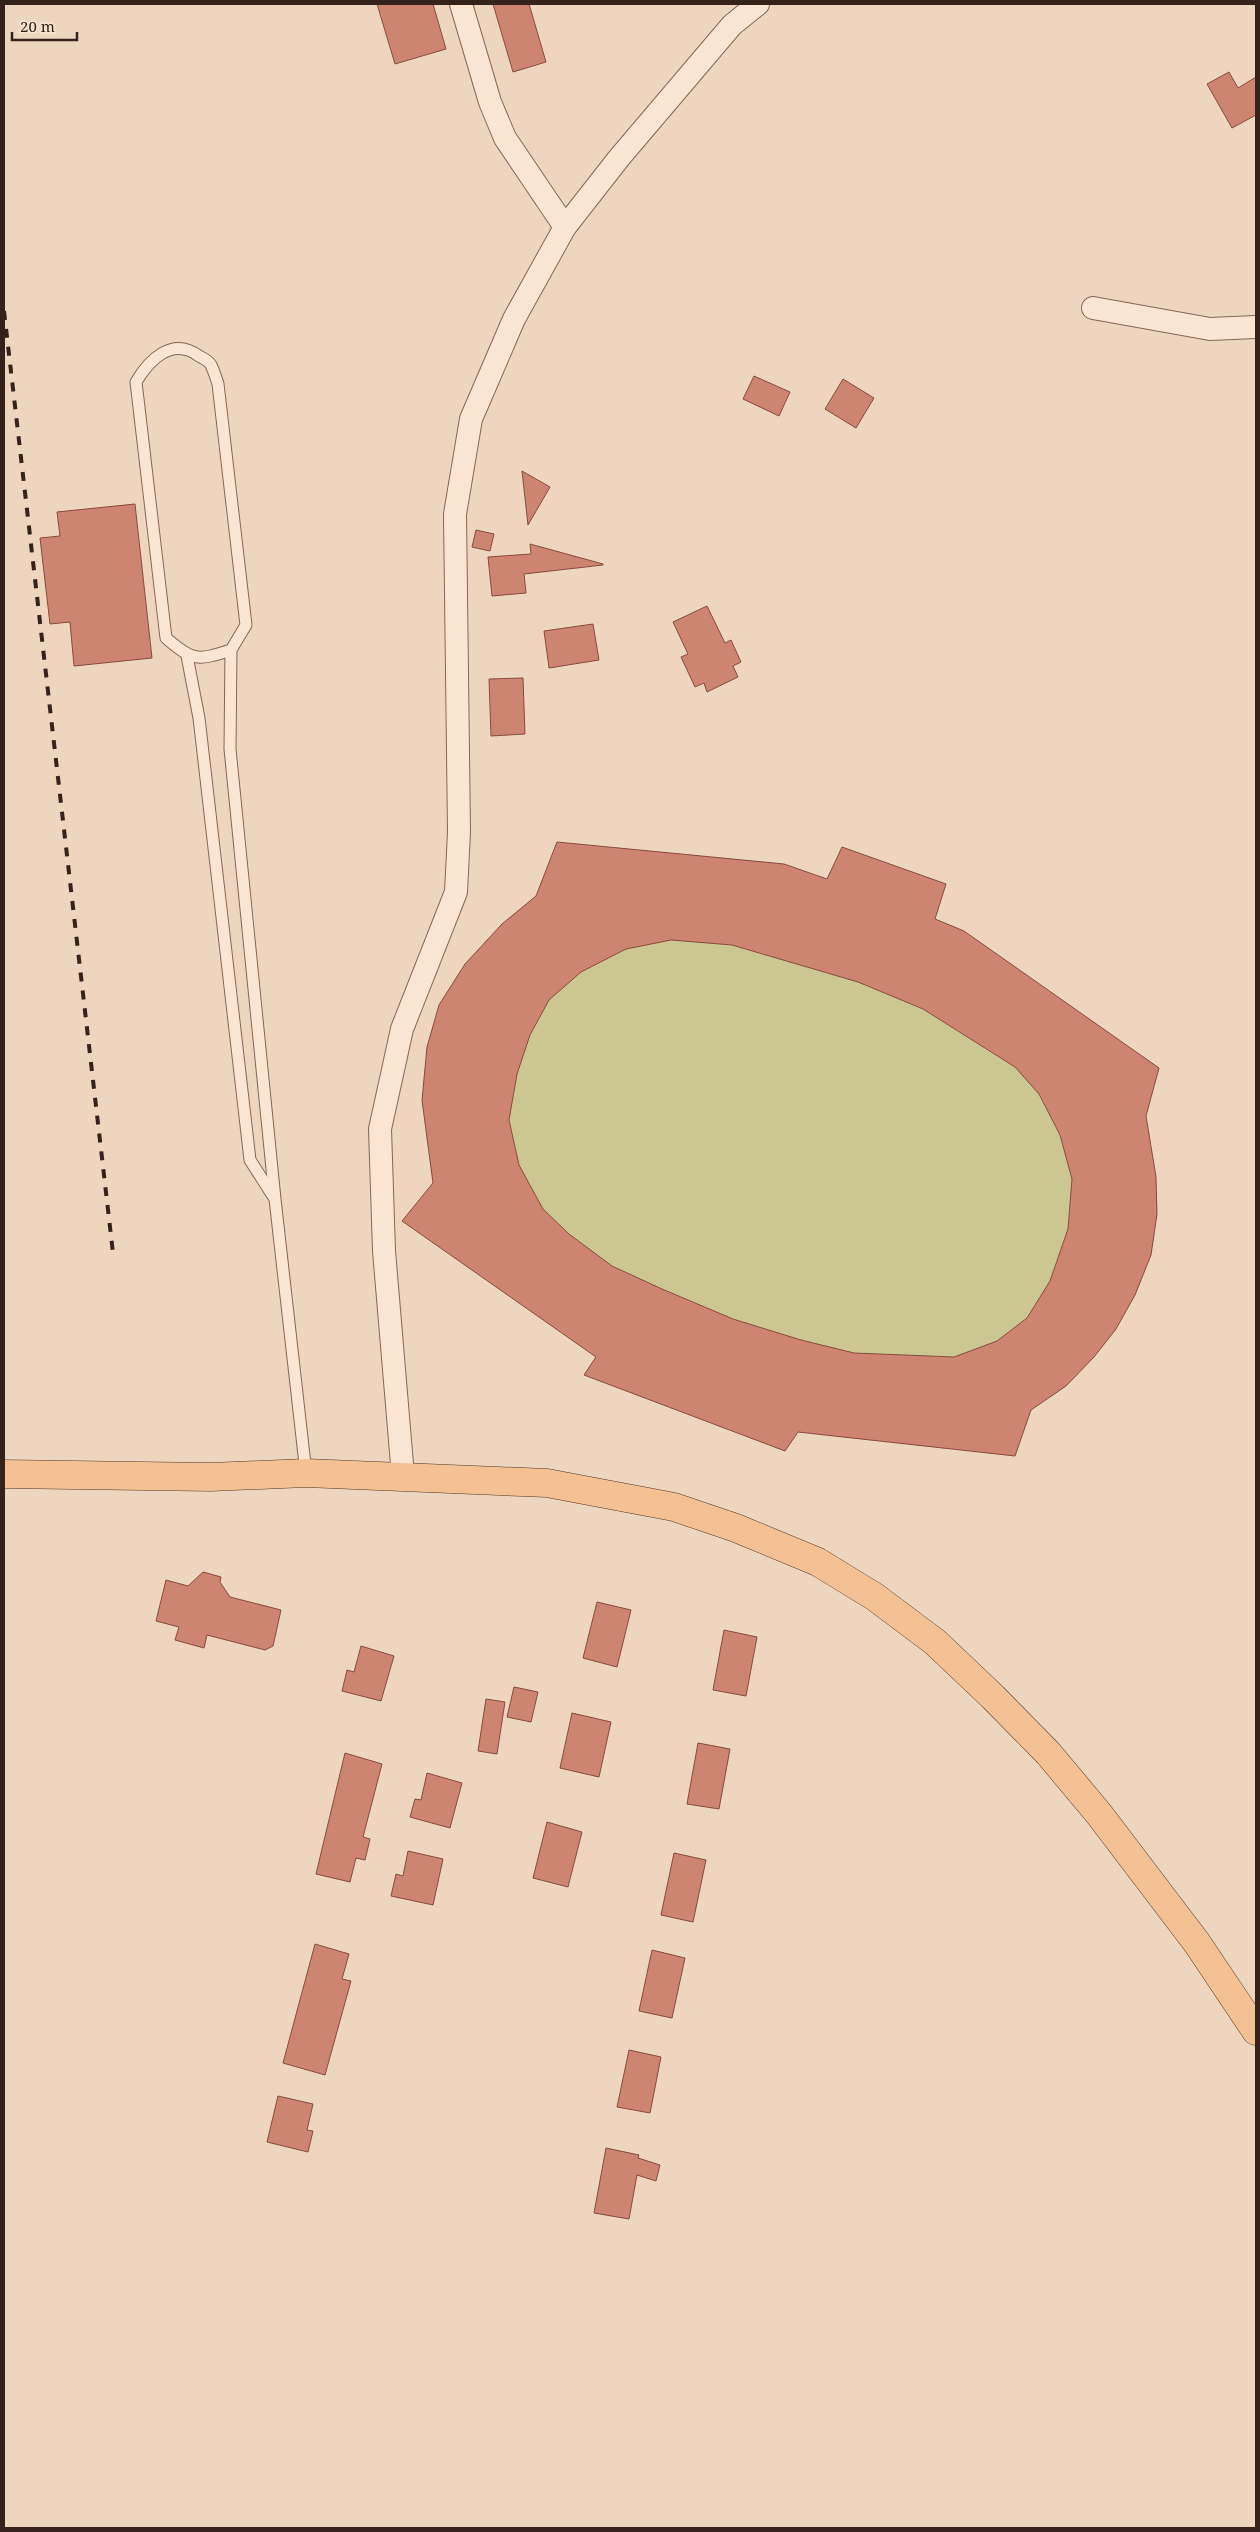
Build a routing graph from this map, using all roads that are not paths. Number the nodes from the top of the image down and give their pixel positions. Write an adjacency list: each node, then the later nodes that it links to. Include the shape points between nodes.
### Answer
1 (461, 4): 4 (street, via 490,102 505,138)
2 (758, 4): 3 (street)
3 (730, 14): 4 (street)
4 (565, 228): 12 (street, via 514,319 471,419 455,514 459,832 456,892 402,1029 380,1129 384,1251)
5 (1093, 308): 6 (street, via 1210,329)
6 (1256, 327)
7 (231, 650): 8 (lane, via 210,657); 8 (lane, via 246,625 218,384 211,364 194,352 178,348 160,353 147,364 136,382 166,638); 9 (lane, via 230,748)
8 (186, 656): 9 (lane, via 199,718 250,1160)
9 (275, 1199): 10 (lane)
10 (306, 1473): 11 (main road, via 211,1477); 12 (main road)
11 (4, 1474)
12 (402, 1476): 13 (main road, via 547,1483 674,1507 736,1528 818,1562 875,1597 935,1642 1048,1753 1197,1943)
13 (1256, 2032)

